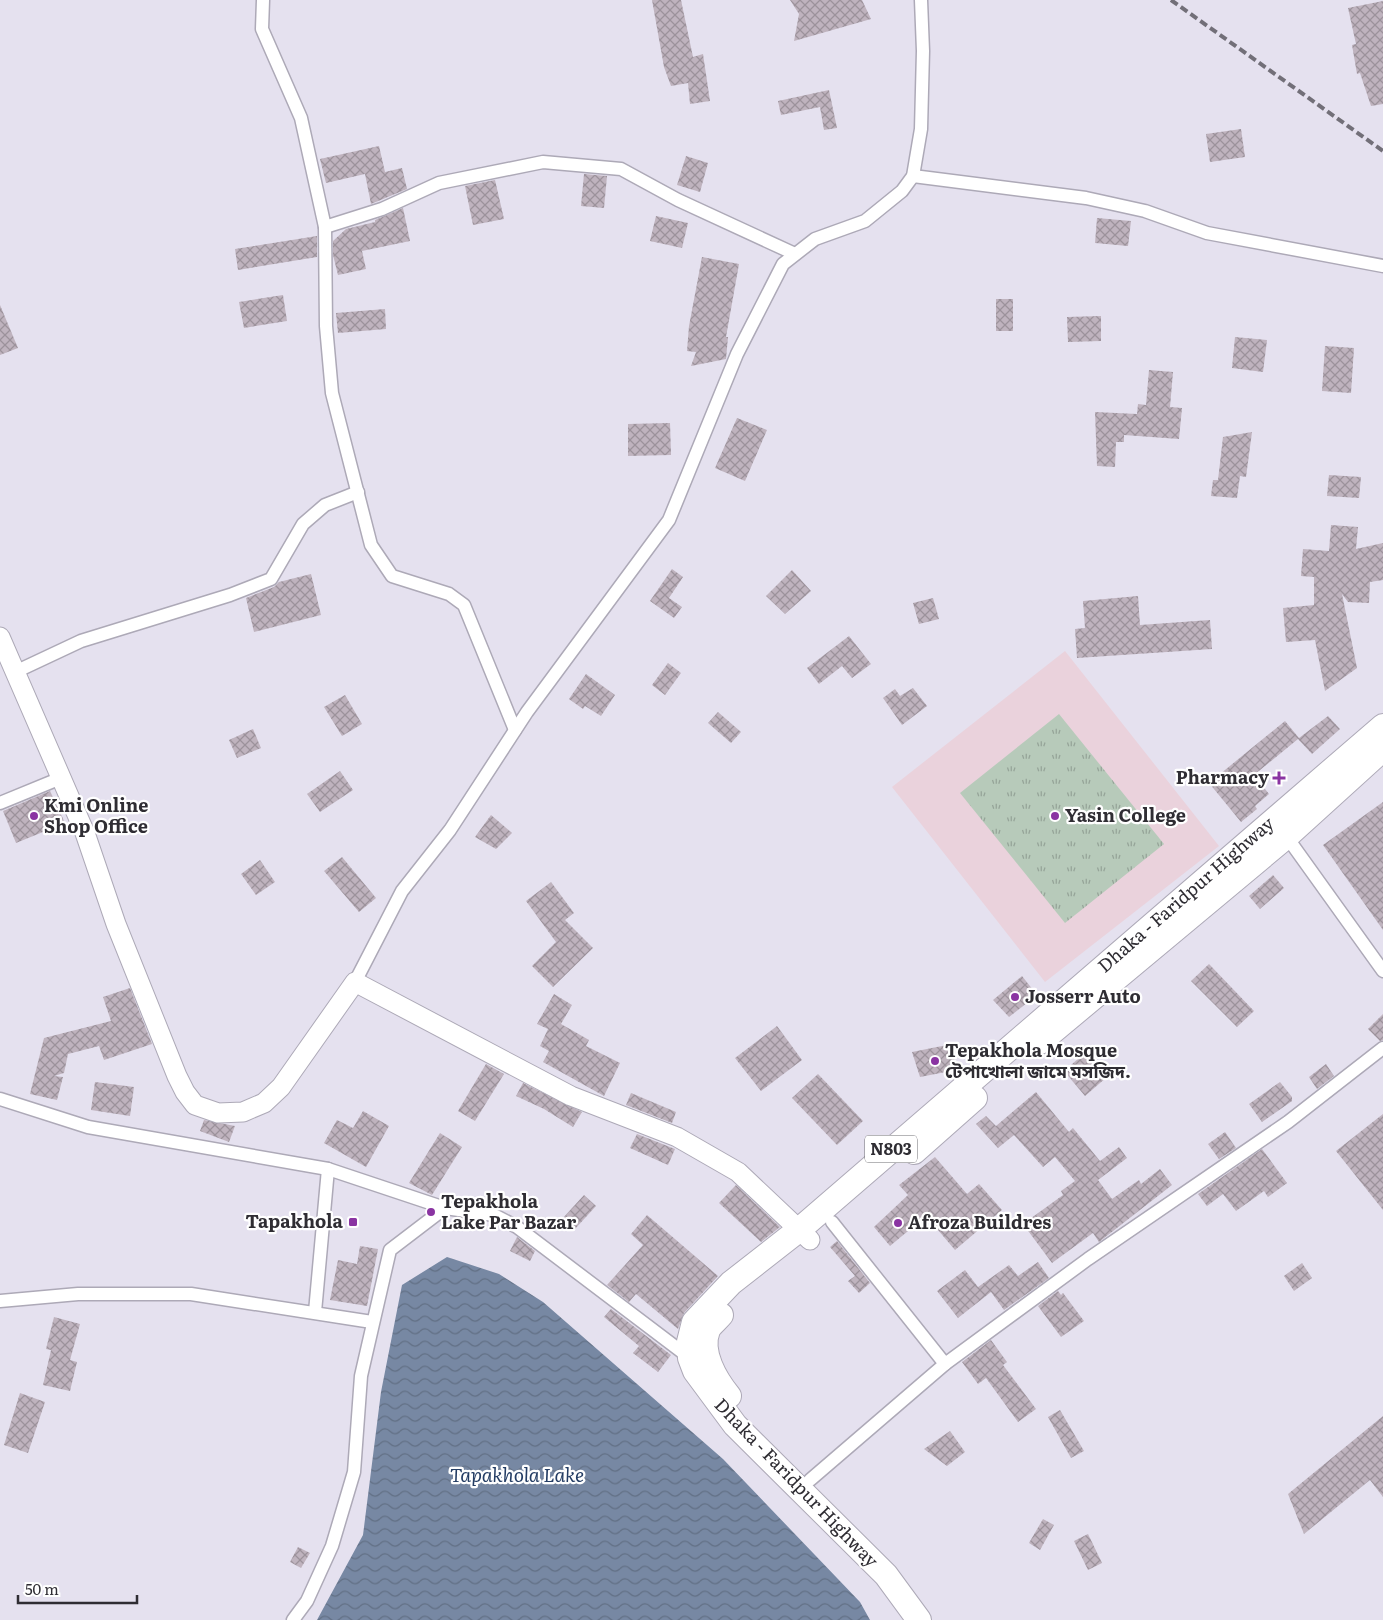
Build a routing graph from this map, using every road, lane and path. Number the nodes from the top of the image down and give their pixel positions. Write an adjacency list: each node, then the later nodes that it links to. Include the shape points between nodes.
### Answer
1 (262, 0): 4 (street, via 262,29 300,118)
2 (921, 0): 3 (street, via 921,129)
3 (913, 176): 5 (street, via 902,191 865,221 815,239); 6 (street, via 1086,198 1145,211 1207,233)
4 (325, 227): 5 (street, via 382,209 438,183 543,162 621,169 678,200); 7 (street, via 326,326 332,393)
5 (795, 254): 11 (street, via 783,264 737,354 669,520)
6 (1383, 266)
7 (358, 492): 9 (street, via 325,505 303,524 271,579 81,641); 11 (street, via 371,546 392,576 449,594 464,605)
8 (0, 637): 9 (main road)
9 (15, 672): 13 (main road)
10 (1383, 726): 15 (highway, Dhaka - Faridpur Highway / N803)
11 (515, 730): 17 (street, via 450,830 402,891)
12 (1383, 750): 15 (highway, Dhaka - Faridpur Highway / N803)
13 (61, 778): 14 (street); 17 (main road, via 177,1076 195,1105 218,1113 243,1112 264,1103 281,1088)
14 (0, 803)
15 (1279, 829): 16 (street); 19 (highway, Dhaka - Faridpur Highway / N803)
16 (1383, 971)
17 (355, 982): 24 (main road, via 570,1096 677,1137 738,1172)
18 (1383, 1048): 29 (street, via 1288,1122 1088,1259)
19 (996, 1068): 23 (highway, Dhaka - Faridpur Highway / N803); 24 (highway, Dhaka - Faridpur Highway / N803)
20 (0, 1099): 21 (street, via 88,1127)
21 (328, 1169): 22 (street); 26 (street)
22 (445, 1208): 27 (street, via 390,1250); 28 (street, via 494,1216 517,1227)
23 (832, 1222): 24 (highway, Dhaka - Faridpur Highway / N803); 29 (street)
24 (805, 1234): 28 (highway, Dhaka - Faridpur Highway / N803, via 730,1283 694,1322 689,1342); 30 (highway, Dhaka - Faridpur Highway / N803, via 740,1293 708,1330 706,1354 720,1386 745,1416)
25 (0, 1301): 26 (street, via 78,1294 191,1294)
26 (315, 1312): 27 (street)
27 (372, 1322): 31 (street, via 361,1376 354,1472 332,1546 307,1601)
28 (690, 1358): 32 (highway, Dhaka - Faridpur Highway / N803, via 694,1371 735,1425 886,1576)
29 (945, 1364): 30 (street)
30 (810, 1480): 33 (highway, Dhaka - Faridpur Highway / N803, via 897,1567)
31 (293, 1620)
32 (918, 1620)
33 (935, 1620)

